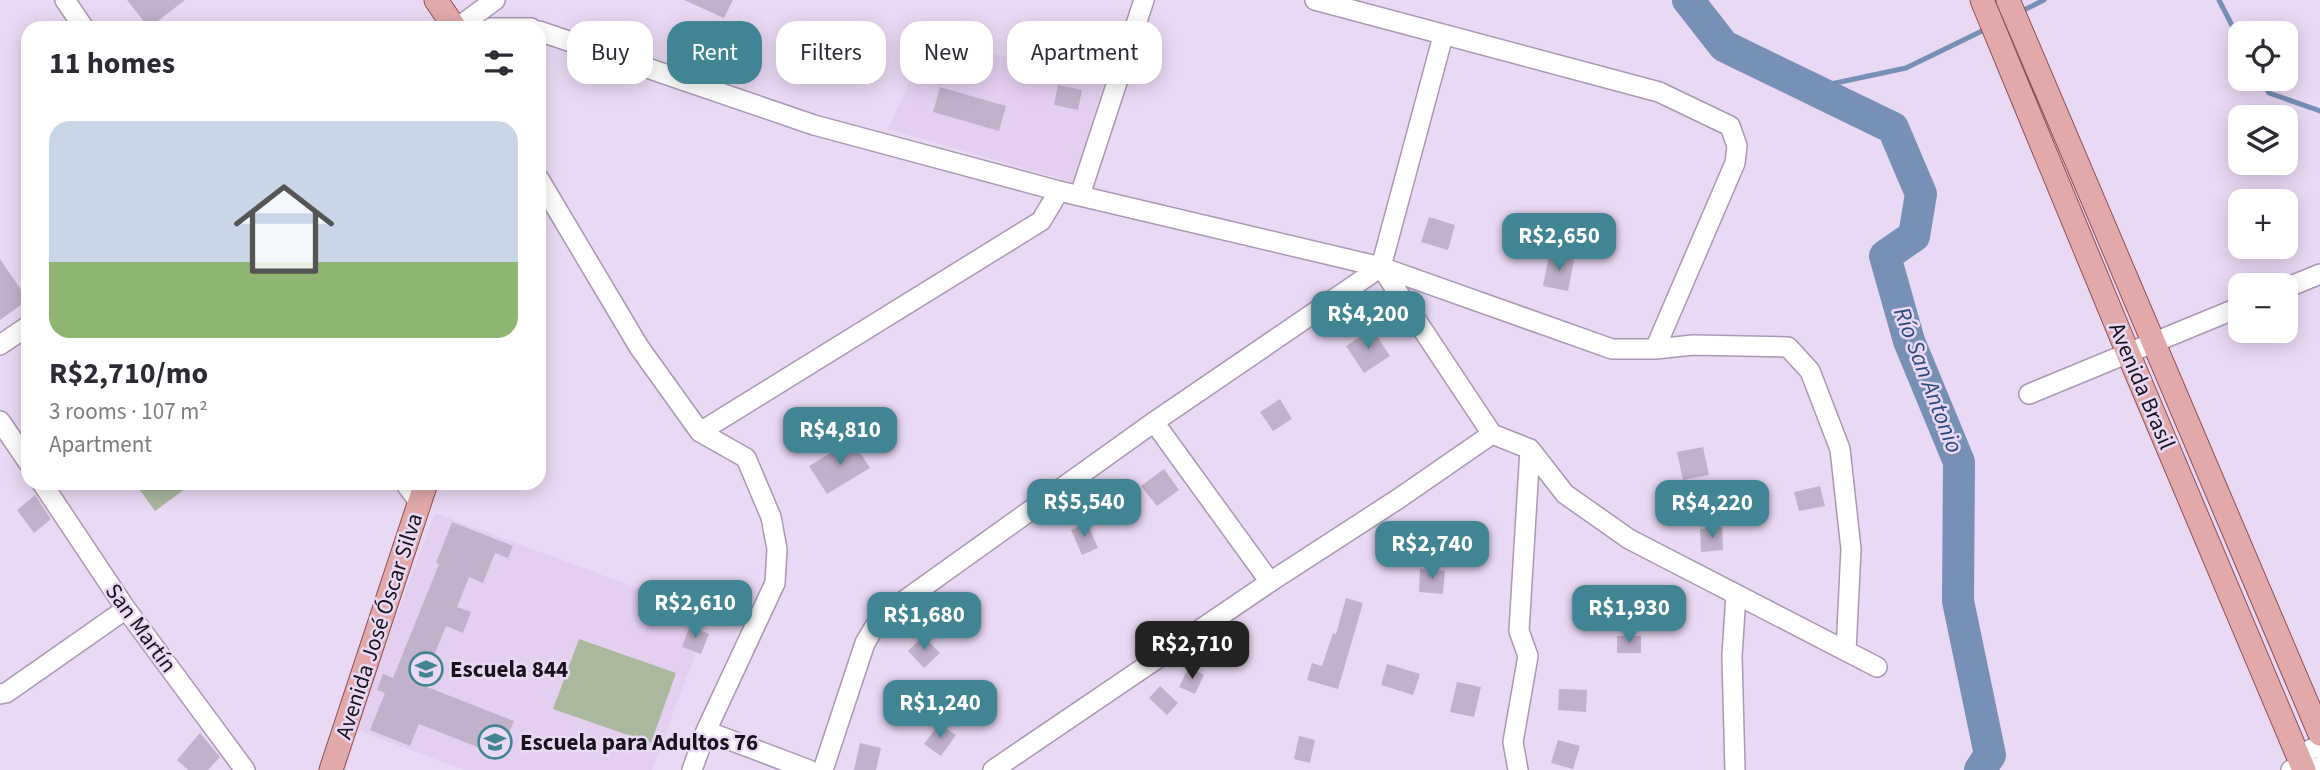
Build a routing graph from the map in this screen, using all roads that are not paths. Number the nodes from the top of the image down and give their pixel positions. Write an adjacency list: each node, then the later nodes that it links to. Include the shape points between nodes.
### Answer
1 (65, 0): 8 (street)
2 (436, 0): 9 (main road)
3 (495, 0): 10 (street)
4 (1144, 0): 15 (street)
5 (1315, 0): 12 (street)
6 (2009, 1): 21 (main road, Avenida Brasil)
7 (1985, 6): 24 (main road, Avenida Brasil)
8 (79, 21)
9 (451, 21)
10 (466, 21)
11 (546, 33): 14 (street, via 814,125)
12 (1443, 36): 16 (street); 23 (street, via 1659,92 1730,126 1737,146 1735,163)
13 (546, 191): 28 (street, via 639,347)
14 (1059, 191): 15 (street); 28 (street, via 1041,221)
15 (1080, 195): 16 (street)
16 (1381, 267): 23 (street, via 1612,349); 27 (street); 29 (street)
17 (2320, 274): 18 (street)
18 (2298, 283)
19 (2228, 312): 21 (street)
20 (21, 331): 22 (street)
21 (2153, 342): 24 (street); 41 (main road, Avenida Brasil)
22 (0, 345)
23 (1655, 349): 37 (street, via 1693,345 1788,348 1810,371 1840,449 1851,549)
24 (2128, 353): 25 (street); 43 (main road, Avenida Brasil)
25 (2029, 394)
26 (0, 421): 31 (street)
27 (1154, 422): 34 (street); 48 (street, via 880,618 865,643)
28 (700, 432): 40 (street, via 746,458 771,517 777,549 775,583)
29 (1492, 434): 30 (street); 34 (street)
30 (1530, 449): 35 (street, via 1565,494 1629,539); 50 (street, via 1519,631 1528,656 1513,742)
31 (21, 452)
32 (47, 490): 36 (street, San Martín)
33 (422, 493): 45 (main road, Avenida José Óscar Silva)
34 (1270, 582): 49 (street)
35 (1736, 594): 37 (street); 51 (street, via 1732,656)
36 (126, 609): 39 (street); 44 (street, San Martín)
37 (1846, 651): 38 (street)
38 (1877, 667)
39 (0, 694)
40 (706, 731): 46 (street); 47 (street)
41 (2320, 734)
42 (2320, 748): 43 (street, via 2302,757)
43 (2304, 768)
44 (245, 770)
45 (331, 770)
46 (692, 770)
47 (809, 770)
48 (823, 770)
49 (993, 770)
50 (1518, 770)
51 (1735, 770)

